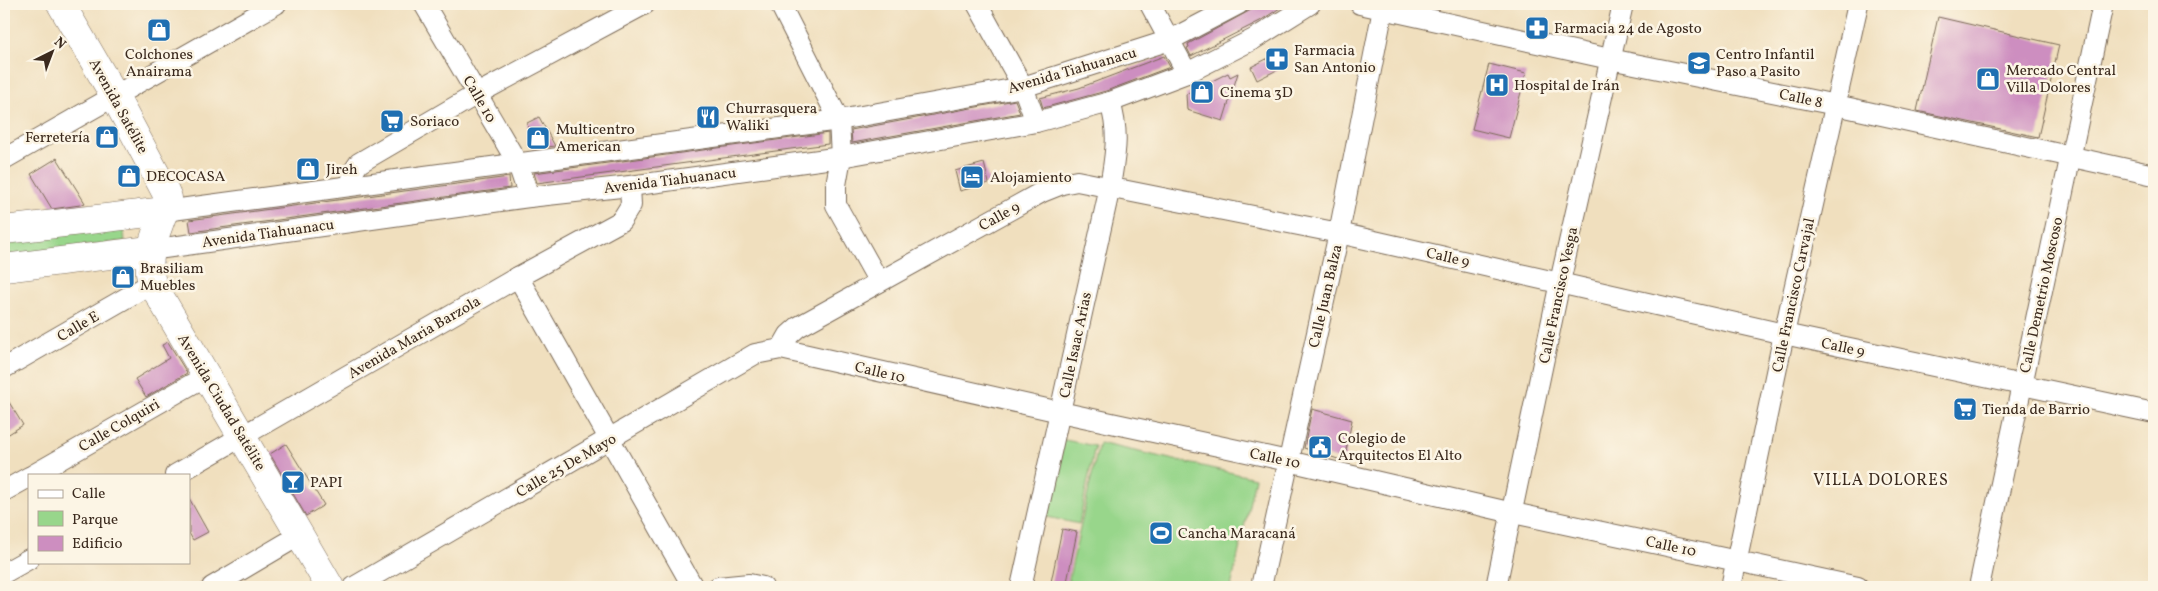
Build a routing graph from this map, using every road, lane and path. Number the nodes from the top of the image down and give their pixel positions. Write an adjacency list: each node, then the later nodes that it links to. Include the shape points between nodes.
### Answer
1 (61, 4): 20 (main road, Avenida Satélite)
2 (276, 4): 20 (street)
3 (424, 4): 19 (street, Calle 10)
4 (645, 4): 19 (street)
5 (780, 4): 23 (street)
6 (977, 4): 18 (street)
7 (1150, 4): 15 (street)
8 (1239, 4): 15 (street, Avenida Tiahuanacu)
9 (1310, 4): 17 (street, Avenida Tiahuanacu, via 1254,39)
10 (1360, 4): 14 (street, Calle 8)
11 (1623, 4): 16 (street, Calle Francisco Vesga)
12 (1858, 4): 22 (street, Calle Francisco Carvajal)
13 (2103, 4): 26 (street, Calle Demetrio Moscoso)
14 (1384, 6): 16 (street, Calle 8); 36 (street, Calle Juan Balza)
15 (1170, 40): 17 (street); 18 (street, Avenida Tiahuanacu)
16 (1610, 59): 22 (street, Calle 8); 41 (street, Calle Francisco Vesga)
17 (1187, 73): 21 (street, Avenida Tiahuanacu)
18 (1023, 87): 23 (street, Avenida Tiahuanacu); 24 (street)
19 (477, 94): 28 (street, Calle 10); 30 (street, via 359,163 353,172)
20 (116, 97): 27 (street); 34 (main road, Avenida Satélite, via 165,191 168,198)
21 (1110, 102): 24 (street, Avenida Tiahuanacu); 32 (street, Calle Isaac Arias, via 1117,137)
22 (1836, 105): 26 (street, Calle 8); 43 (street, Calle Francisco Carvajal)
23 (839, 120): 25 (street); 28 (street, Avenida Tiahuanacu)
24 (1036, 122): 25 (street, Avenida Tiahuanacu)
25 (841, 157): 31 (street, Avenida Tiahuanacu); 40 (street, via 836,205)
26 (2070, 158): 29 (street, Calle 8); 47 (street, Calle Demetrio Moscoso)
27 (4, 159)
28 (518, 164): 30 (street, Avenida Tiahuanacu); 33 (street, Calle 10)
29 (2154, 175)
30 (351, 185): 34 (street, Avenida Tiahuanacu)
31 (630, 186): 33 (street, Avenida Tiahuanacu); 39 (street, Avenida Maria Barzola, via 631,205 621,221)
32 (1110, 187): 36 (street, Calle 9); 40 (street, Calle 9, via 1077,181 1042,192); 48 (street, Calle Isaac Arias)
33 (529, 197): 37 (street, Avenida Tiahuanacu)
34 (165, 210): 35 (main road, Avenida Tiahuanacu); 37 (main road, Avenida Ciudad Satélite)
35 (4, 230)
36 (1339, 233): 41 (street, Calle 9); 52 (street, Calle Juan Balza)
37 (150, 250): 38 (main road, Avenida Tiahuanacu); 42 (main road, Avenida Ciudad Satélite, via 148,269)
38 (4, 268)
39 (518, 276): 50 (street, Avenida Maria Barzola); 51 (street)
40 (879, 282): 44 (street, Calle 9, via 798,327)
41 (1560, 282): 43 (street, Calle 9); 57 (street, Calle Francisco Vesga)
42 (152, 284): 45 (street, Calle E); 46 (main road, Avenida Ciudad Satélite)
43 (1784, 334): 47 (street, Calle 9); 60 (street, Calle Francisco Carvajal)
44 (781, 349): 48 (street, Calle 10); 51 (street, Calle 25 De Mayo, via 756,354)
45 (4, 368)
46 (206, 376): 50 (main road, Avenida Ciudad Satélite); 53 (street, Calle Colquiri)
47 (2021, 386): 49 (street, Calle 9); 73 (street, Calle Demetrio Moscoso)
48 (1060, 412): 52 (street, Calle 10); 68 (street, Calle Isaac Arias)
49 (2154, 413)
50 (243, 436): 54 (street, Avenida Maria Barzola); 58 (main road, Avenida Ciudad Satélite)
51 (609, 440): 64 (street, Calle 25 De Mayo); 65 (street)
52 (1288, 461): 57 (street, Calle 10); 69 (street, Calle Juan Balza)
53 (35, 474)
54 (177, 474)
55 (28, 478): 56 (street)
56 (4, 491)
57 (1513, 513): 60 (street, Calle 10); 70 (street, Calle Francisco Vesga)
58 (300, 535): 62 (street); 63 (main road, Avenida Ciudad Satélite)
59 (28, 560): 61 (street)
60 (1737, 560): 71 (street, Calle Francisco Carvajal); 72 (street, Calle 10)
61 (4, 573)
62 (212, 587)
63 (330, 587)
64 (354, 587)
65 (693, 587)
66 (718, 587): 67 (street, via 749,584)
67 (764, 587)
68 (1022, 587)
69 (1261, 587)
70 (1496, 587)
71 (1731, 587)
72 (1858, 587)
73 (1979, 587)

